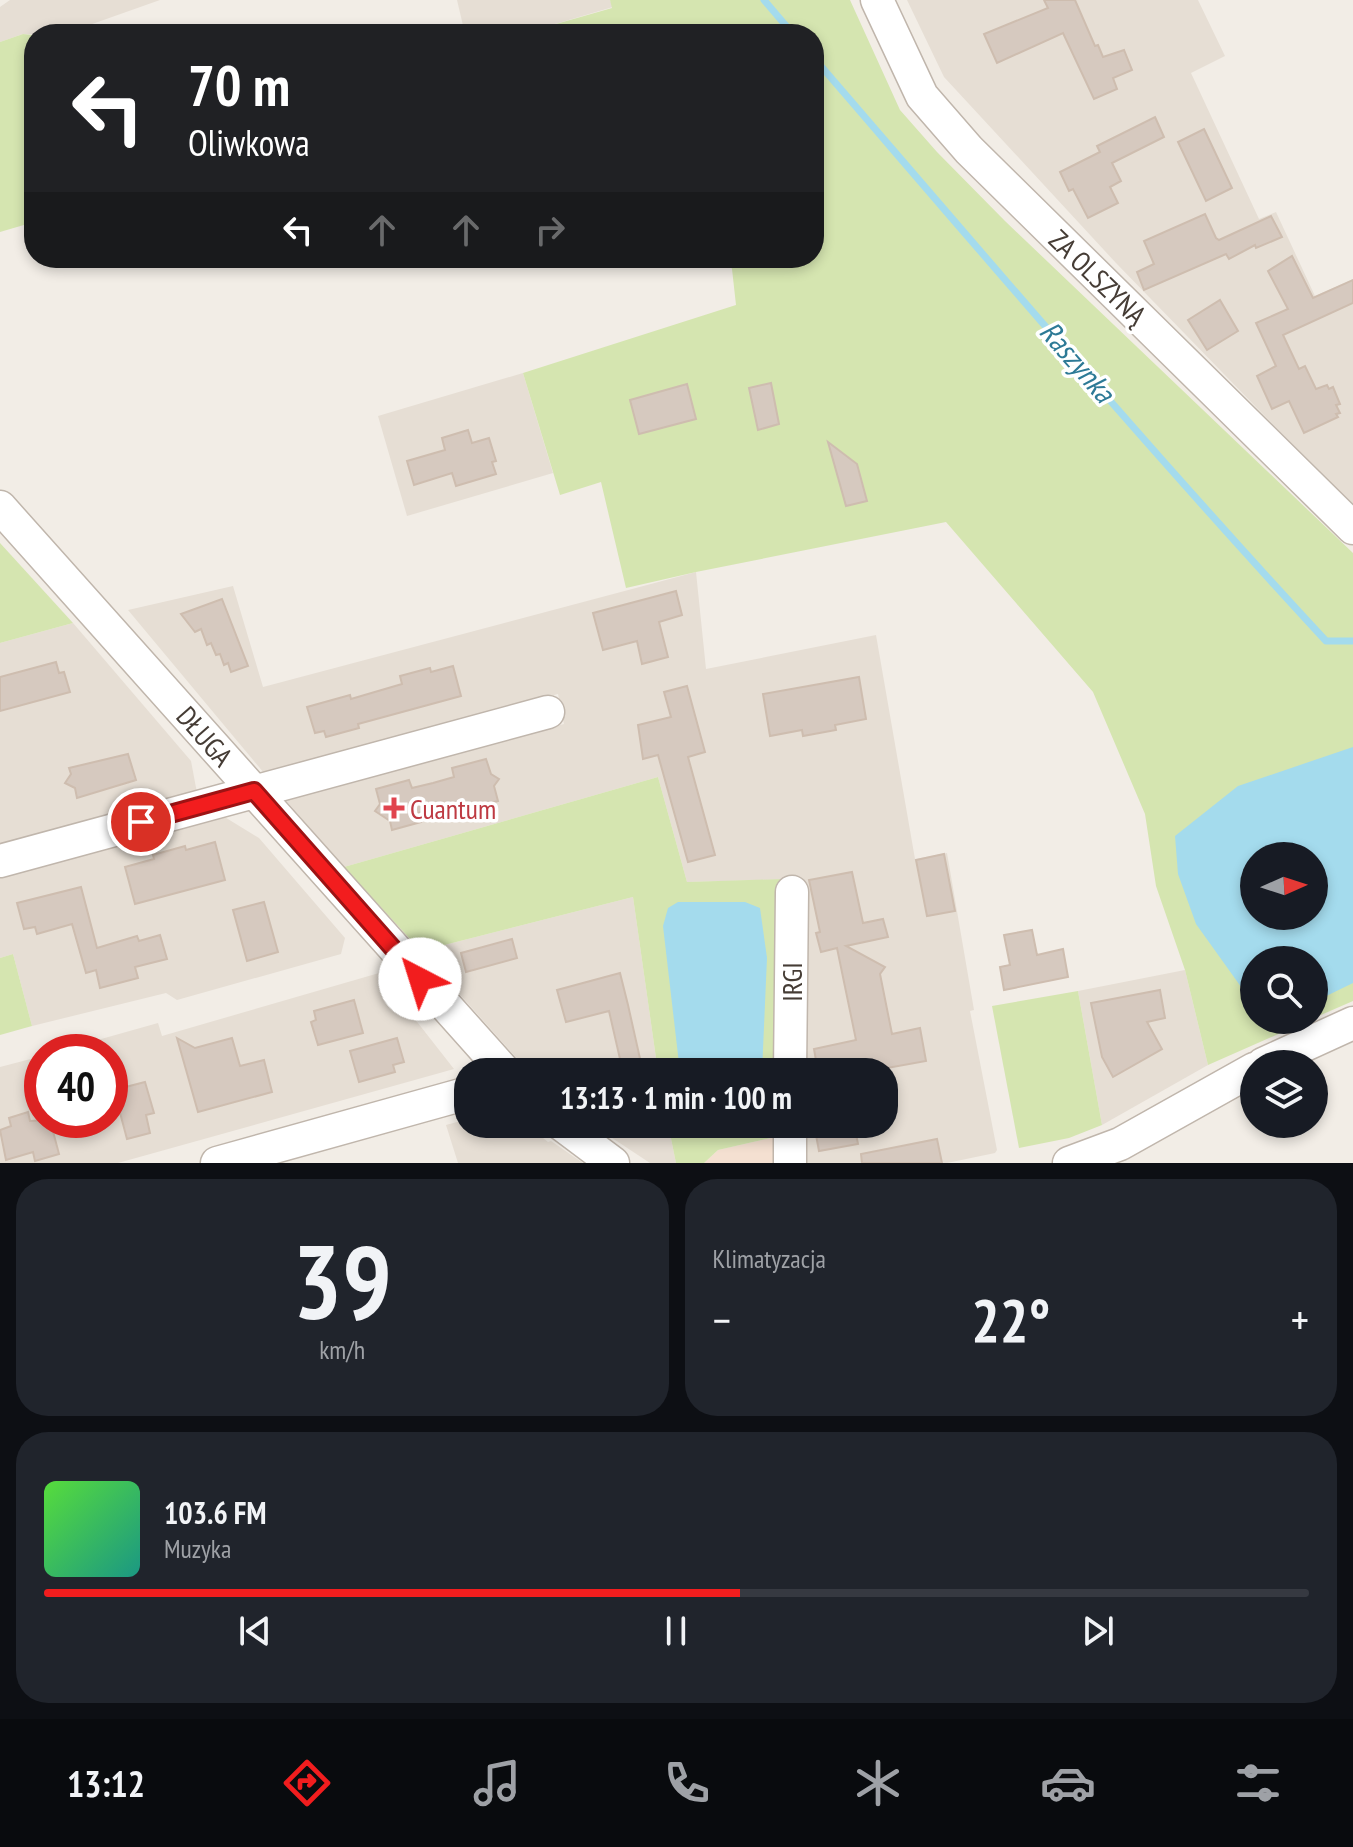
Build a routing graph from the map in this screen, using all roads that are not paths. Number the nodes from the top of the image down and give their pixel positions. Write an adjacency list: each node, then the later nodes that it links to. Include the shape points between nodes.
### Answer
1 (877, 0): 3 (street, ZA OLSZYNĄ, via 922,96 969,150)
2 (3, 516): 5 (street, DŁUGA)
3 (1353, 528)
4 (548, 712): 5 (street)
5 (254, 791): 6 (street); 10 (street, DŁUGA)
6 (0, 861)
7 (792, 892): 11 (street, IRGI)
8 (1353, 1023): 9 (street)
9 (1294, 1050)
10 (492, 1058)
11 (790, 1058)
12 (1240, 1077): 19 (street, via 1120,1144)
13 (454, 1097): 16 (street)
14 (580, 1138): 17 (street)
15 (790, 1138): 18 (street)
16 (217, 1163)
17 (613, 1163)
18 (790, 1163)
19 (1069, 1163)

